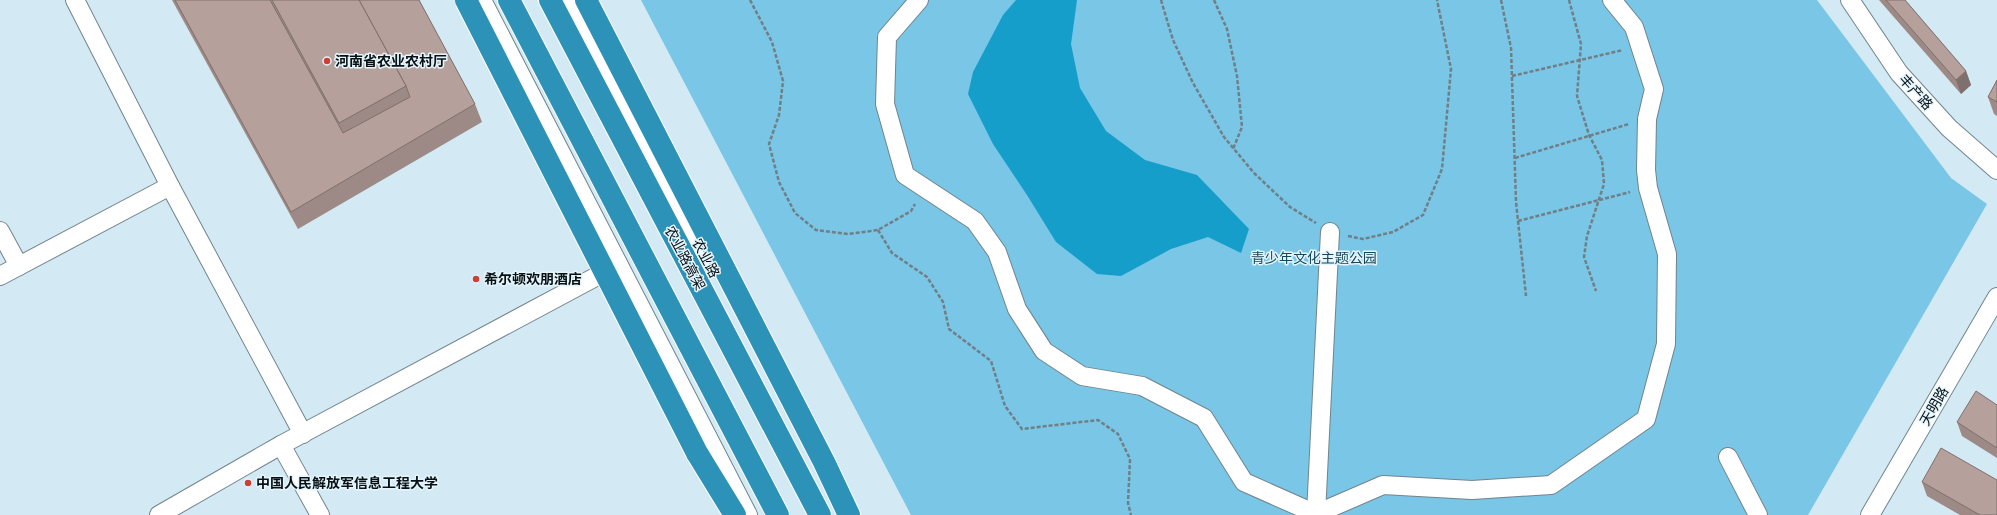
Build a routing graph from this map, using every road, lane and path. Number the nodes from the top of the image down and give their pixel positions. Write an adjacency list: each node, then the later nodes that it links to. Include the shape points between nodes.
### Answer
1 (75, 0): 25 (street)
2 (466, 0): 45 (highway, bridge, via 697,453)
3 (482, 0): 33 (street)
4 (509, 0): 47 (highway)
5 (550, 0): 48 (highway, 农业路高架)
6 (572, 0): 49 (street, 农业路)
7 (586, 0): 50 (highway)
8 (750, 0): 30 (path, via 772,42 783,81 778,115 769,144 779,182 795,213 816,230 848,234)
9 (919, 0): 26 (street, via 887,36 886,104 905,175)
10 (1161, 0): 22 (path, via 1173,40 1193,83)
11 (1214, 0): 22 (path, via 1227,29 1237,76 1242,127)
12 (1437, 0): 32 (path, via 1451,69 1442,169 1423,215 1393,232 1363,240)
13 (1501, 0): 19 (path, via 1511,48)
14 (1569, 0): 18 (path, via 1581,44)
15 (1612, 0): 17 (street, via 1634,27)
16 (1850, 0): 24 (street, 丰产路, via 1898,73 1949,128)
17 (1640, 47): 18 (path); 20 (street, via 1654,89)
18 (1578, 60): 19 (path); 21 (path, via 1577,96)
19 (1512, 76): 23 (path)
20 (1647, 119): 21 (path); 27 (street)
21 (1589, 135): 23 (path); 28 (path, via 1602,160 1604,184)
22 (1233, 149): 32 (path, via 1290,207)
23 (1515, 158): 29 (path)
24 (1997, 170)
25 (170, 186): 34 (street); 39 (street)
26 (925, 188): 30 (path, via 911,211); 42 (street, via 975,221 997,252 1017,309 1044,351 1082,376 1142,386 1204,418 1244,482)
27 (1648, 188): 28 (path); 42 (street, via 1667,254 1666,344 1646,419 1551,485 1472,490 1383,485)
28 (1600, 198): 29 (path); 36 (path, via 1587,236 1584,257)
29 (1518, 221): 37 (path)
30 (878, 230): 51 (path, via 892,253 927,277 943,302 950,329 991,361 1005,406 1022,429 1098,420 1118,434 1130,459 1128,503)
31 (0, 231): 34 (street)
32 (1330, 232): 42 (street)
33 (618, 265): 39 (street); 46 (street)
34 (19, 266): 35 (street)
35 (0, 276)
36 (1596, 291)
37 (1526, 296)
38 (1997, 297): 53 (street, 天明路)
39 (303, 434): 40 (street)
40 (281, 445): 43 (street); 44 (street)
41 (1728, 457): 52 (street)
42 (1316, 514)
43 (159, 515)
44 (320, 515)
45 (735, 515)
46 (748, 515)
47 (778, 515)
48 (820, 515)
49 (841, 515)
50 (849, 515)
51 (1131, 515)
52 (1758, 515)
53 (1872, 515)

